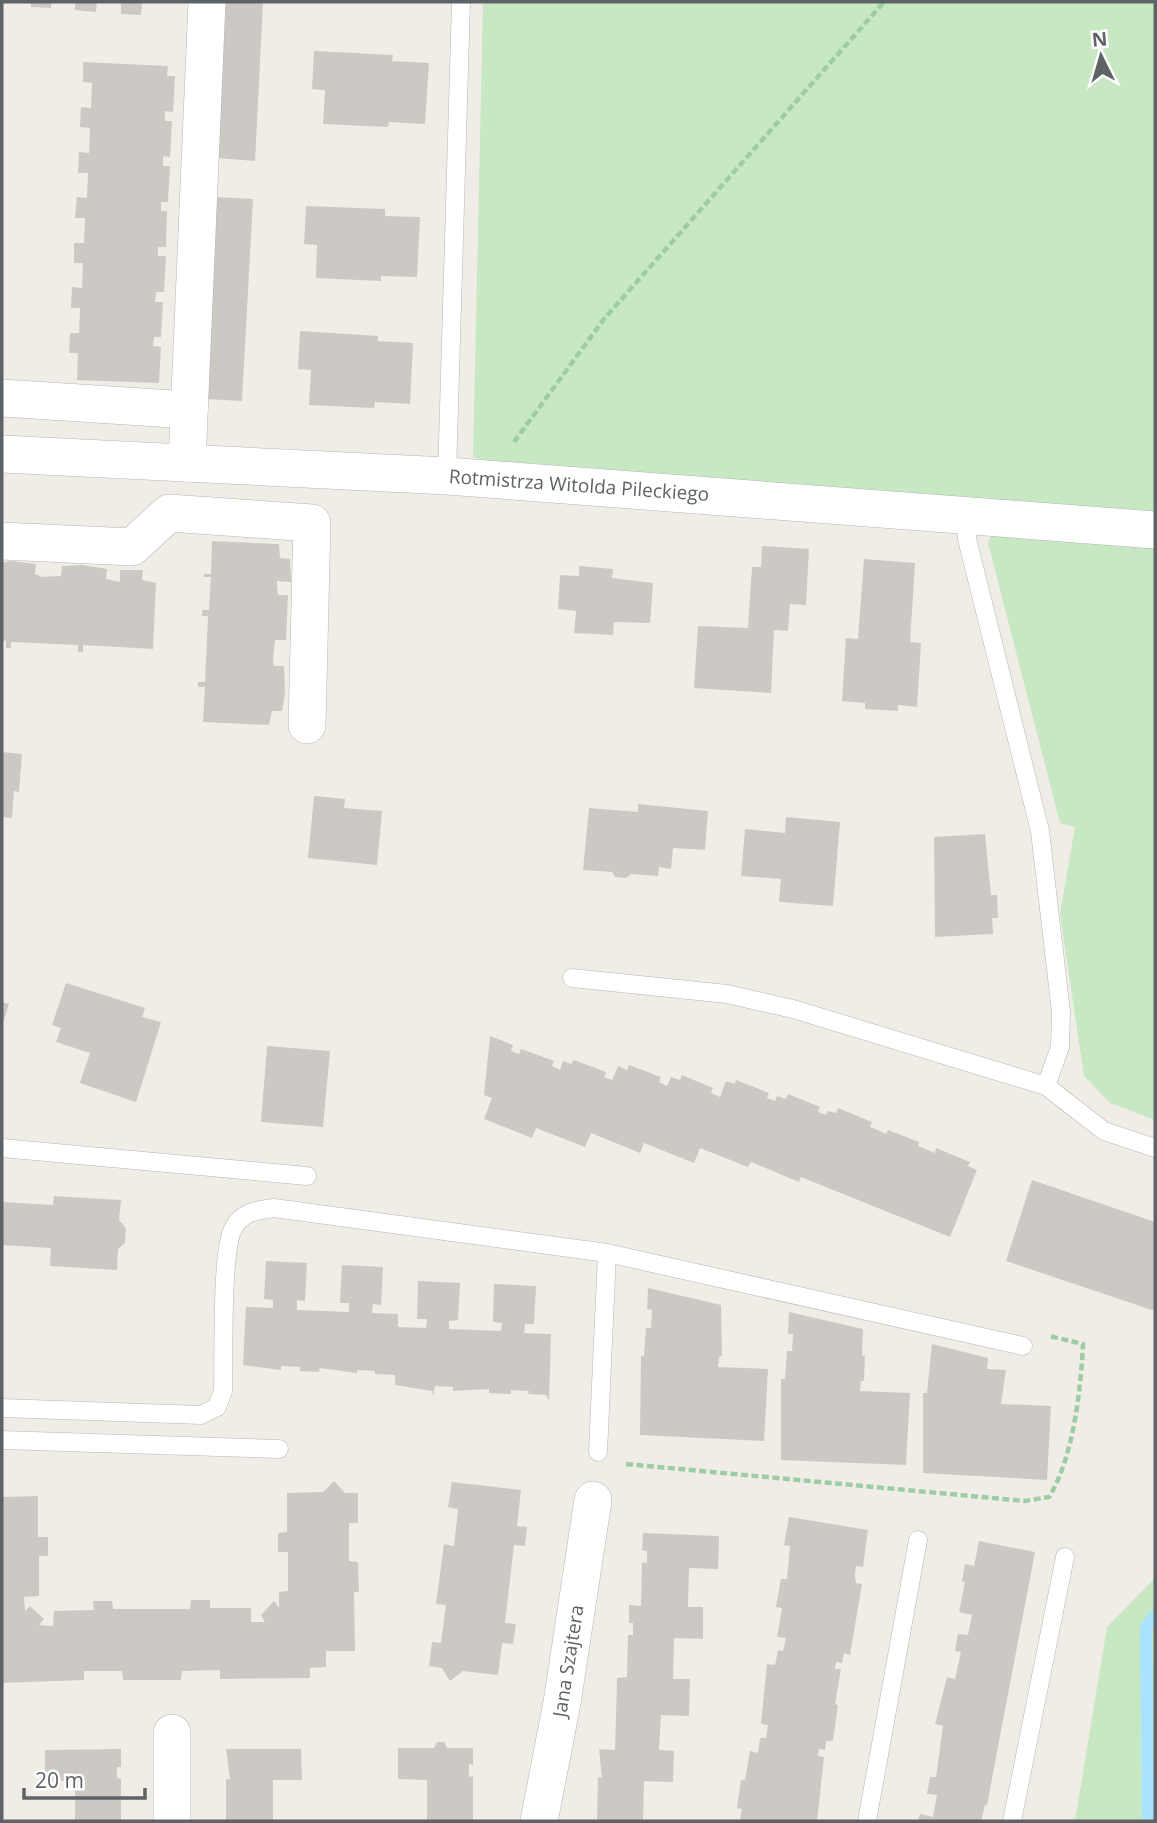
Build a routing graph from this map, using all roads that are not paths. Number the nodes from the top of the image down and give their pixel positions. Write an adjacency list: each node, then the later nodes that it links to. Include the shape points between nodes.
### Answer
1 (207, 2): 4 (street)
2 (461, 2): 7 (lane)
3 (2, 398): 4 (street)
4 (189, 410): 6 (street)
5 (2, 454): 6 (street, Rotmistrza Witolda Pileckiego)
6 (187, 463): 7 (street, Rotmistrza Witolda Pileckiego)
7 (447, 476): 8 (street, Rotmistrza Witolda Pileckiego)
8 (966, 513): 9 (street, Rotmistrza Witolda Pileckiego); 13 (lane, via 967,538 1040,831 1061,1012 1060,1047)
9 (1155, 530)
10 (2, 541): 11 (street, via 132,547 169,513 312,523)
11 (307, 725)
12 (572, 978): 13 (lane, via 740,997 793,1009)
13 (1046, 1086): 15 (lane, via 1104,1131)
14 (2, 1148): 16 (lane)
15 (1155, 1148)
16 (307, 1176)
17 (607, 1253): 18 (lane); 19 (lane, via 274,1208 255,1210 242,1217 228,1243 223,1391 217,1407 201,1415); 22 (lane)
18 (1023, 1346)
19 (2, 1408)
20 (2, 1440): 21 (lane)
21 (279, 1449)
22 (598, 1452)
23 (593, 1500): 28 (street, Jana Szajtera)
24 (918, 1540): 29 (lane)
25 (1065, 1557): 30 (lane)
26 (172, 1733): 27 (street)
27 (173, 1821)
28 (539, 1821)
29 (867, 1821)
30 (1012, 1821)

